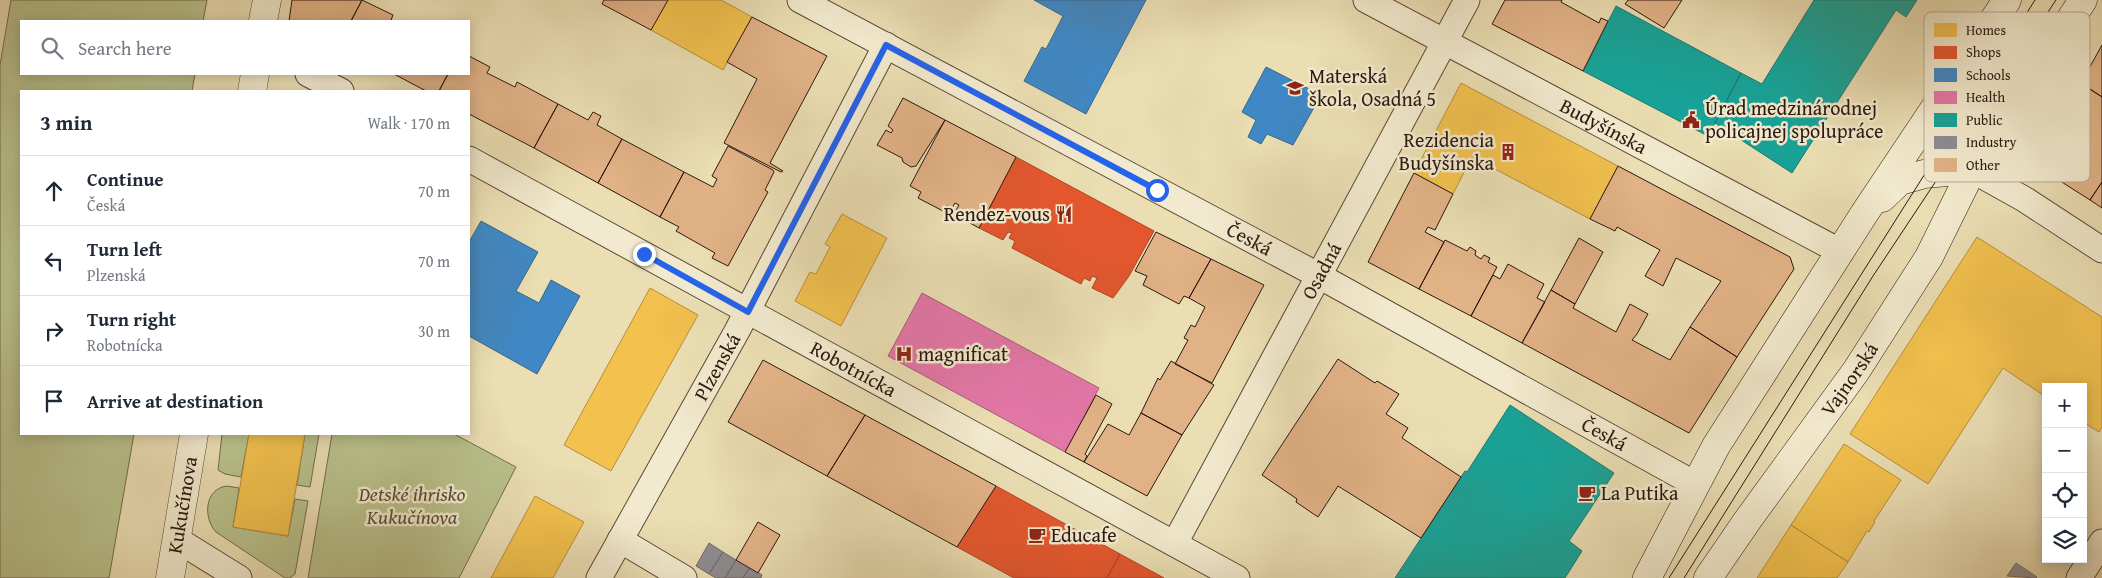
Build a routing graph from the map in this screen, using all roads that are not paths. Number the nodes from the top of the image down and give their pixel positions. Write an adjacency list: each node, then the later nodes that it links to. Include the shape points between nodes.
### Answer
1 (267, 0): 9 (main road)
2 (800, 0): 11 (street, Česká)
3 (1366, 0): 10 (street, Budyšínska)
4 (1467, 0): 10 (street, Osadná)
5 (2007, 0): 7 (main road)
6 (2083, 0): 8 (main road, Vajnorská)
7 (1999, 12)
8 (2075, 12)
9 (263, 20)
10 (1445, 42): 23 (street, Budyšínska); 24 (street, Osadná)
11 (886, 45): 24 (street, Česká); 25 (street, Plzenská)
12 (255, 75): 14 (main road)
13 (310, 75): 15 (street)
14 (252, 90)
15 (339, 90)
16 (1924, 123): 21 (main road)
17 (470, 161): 25 (street, Robotnícka)
18 (1924, 174): 21 (main road, via 1900,181)
19 (1966, 182): 38 (main road, Vajnorská, via 1929,257 1856,371)
20 (1994, 182): 22 (street)
21 (1864, 214): 23 (main road)
22 (2102, 250)
23 (1842, 252): 27 (main road)
24 (1320, 277): 27 (street, Česká); 31 (street, Osadná)
25 (748, 312): 29 (street, Plzenská); 31 (street, Robotnícka)
26 (194, 435): 28 (main road, Kukučínova)
27 (1695, 484): 37 (main road)
28 (176, 539): 32 (main road, Kukučínova); 33 (street)
29 (620, 540): 34 (street, Plzenská); 35 (street)
30 (2102, 542): 39 (street)
31 (1175, 543): 36 (street, Robotnícka)
32 (170, 578)
33 (239, 578)
34 (599, 578)
35 (684, 578)
36 (1237, 578)
37 (1647, 578)
38 (1708, 578)
39 (2079, 578)

